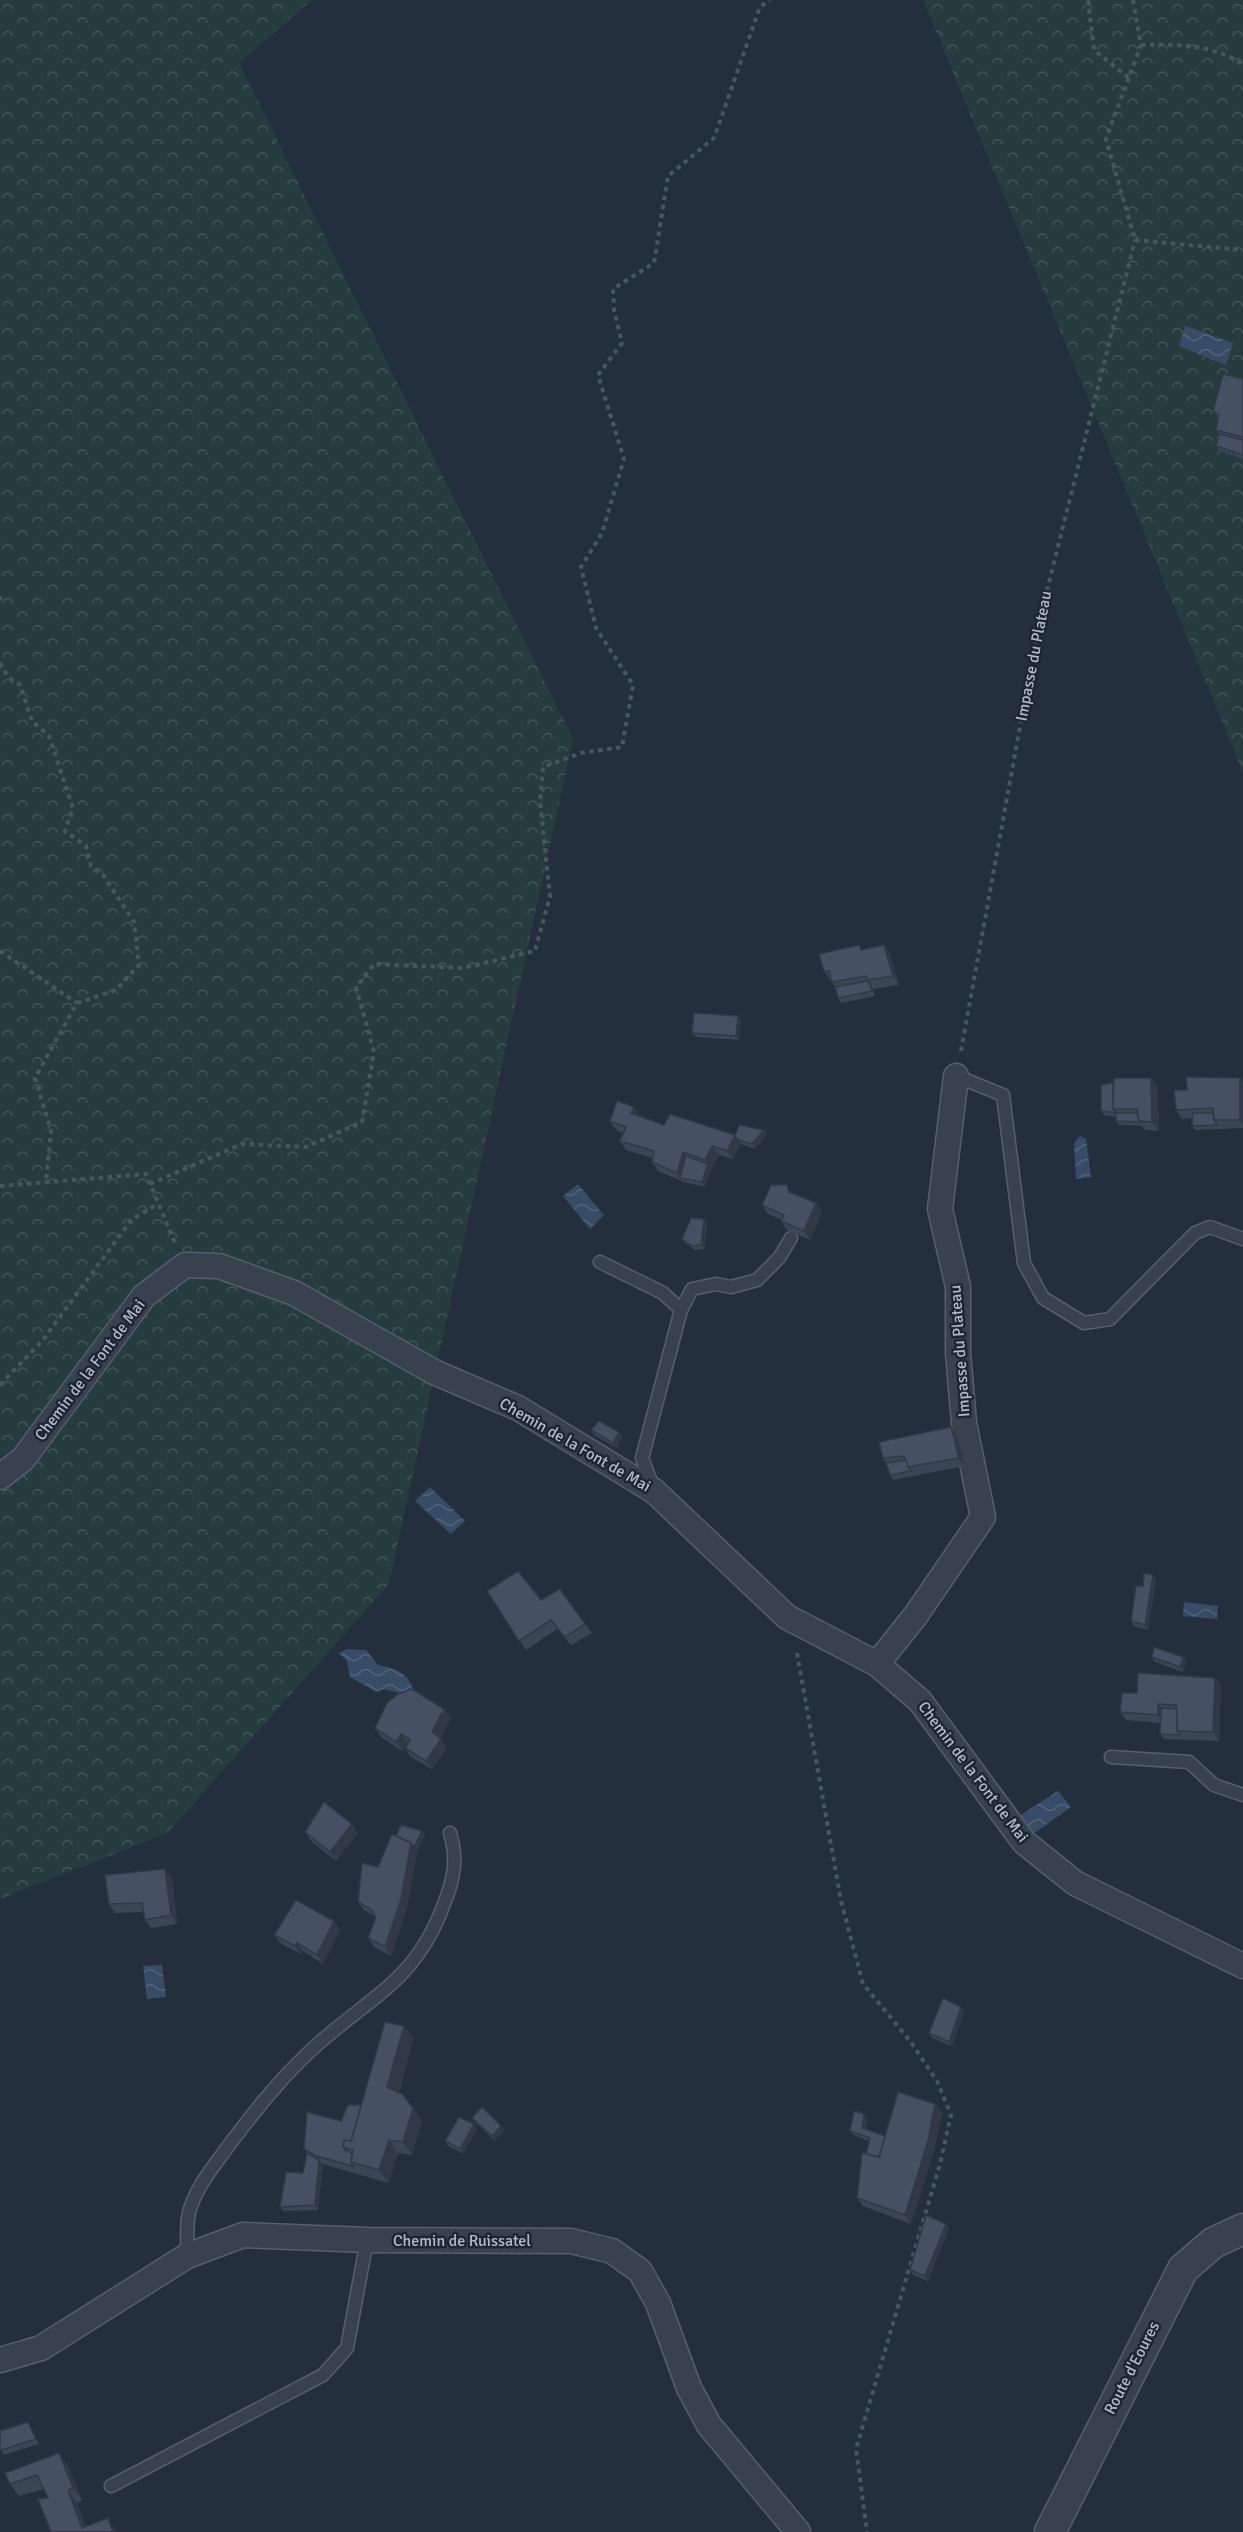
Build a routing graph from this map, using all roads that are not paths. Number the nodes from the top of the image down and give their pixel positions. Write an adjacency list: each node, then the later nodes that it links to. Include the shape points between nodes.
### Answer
1 (956, 1076): 3 (lane, via 1003,1095 1024,1263 1044,1298 1084,1323 1110,1319 1195,1233 1210,1227); 8 (street, Impasse du Plateau, via 940,1209 958,1287 964,1424 983,1517)
2 (791, 1238): 5 (lane, via 779,1258 757,1280 731,1287 716,1284 693,1289)
3 (1243, 1239)
4 (600, 1262): 5 (lane, via 663,1293)
5 (681, 1310): 7 (lane, via 642,1458)
6 (0, 1477): 7 (street, Chemin de la Font de Mai, via 23,1459 144,1296 185,1266 219,1266 294,1293 434,1372 518,1408)
7 (654, 1491): 8 (street, Chemin de la Font de Mai, via 787,1617)
8 (877, 1664): 12 (street, Chemin de la Font de Mai, via 920,1701 1024,1842 1075,1883)
9 (1111, 1757): 10 (lane, via 1189,1762 1214,1785)
10 (1243, 1795)
11 (450, 1833): 15 (lane, via 456,1853 453,1881 423,1950 399,1979 319,2044 270,2091 198,2187 188,2216)
12 (1243, 1966)
13 (1243, 2229): 19 (street, Route d'Eoures, via 1213,2243 1183,2269)
14 (367, 2240): 15 (street, Chemin de Ruissatel, via 243,2235); 17 (lane, via 347,2348 323,2375); 18 (street, Chemin de Ruissatel, via 571,2241 612,2252 640,2271 658,2303 689,2388 709,2425)
15 (188, 2256): 16 (street, Chemin de Ruissatel, via 41,2348)
16 (0, 2360)
17 (111, 2486)
18 (798, 2532)
19 (1050, 2532)

